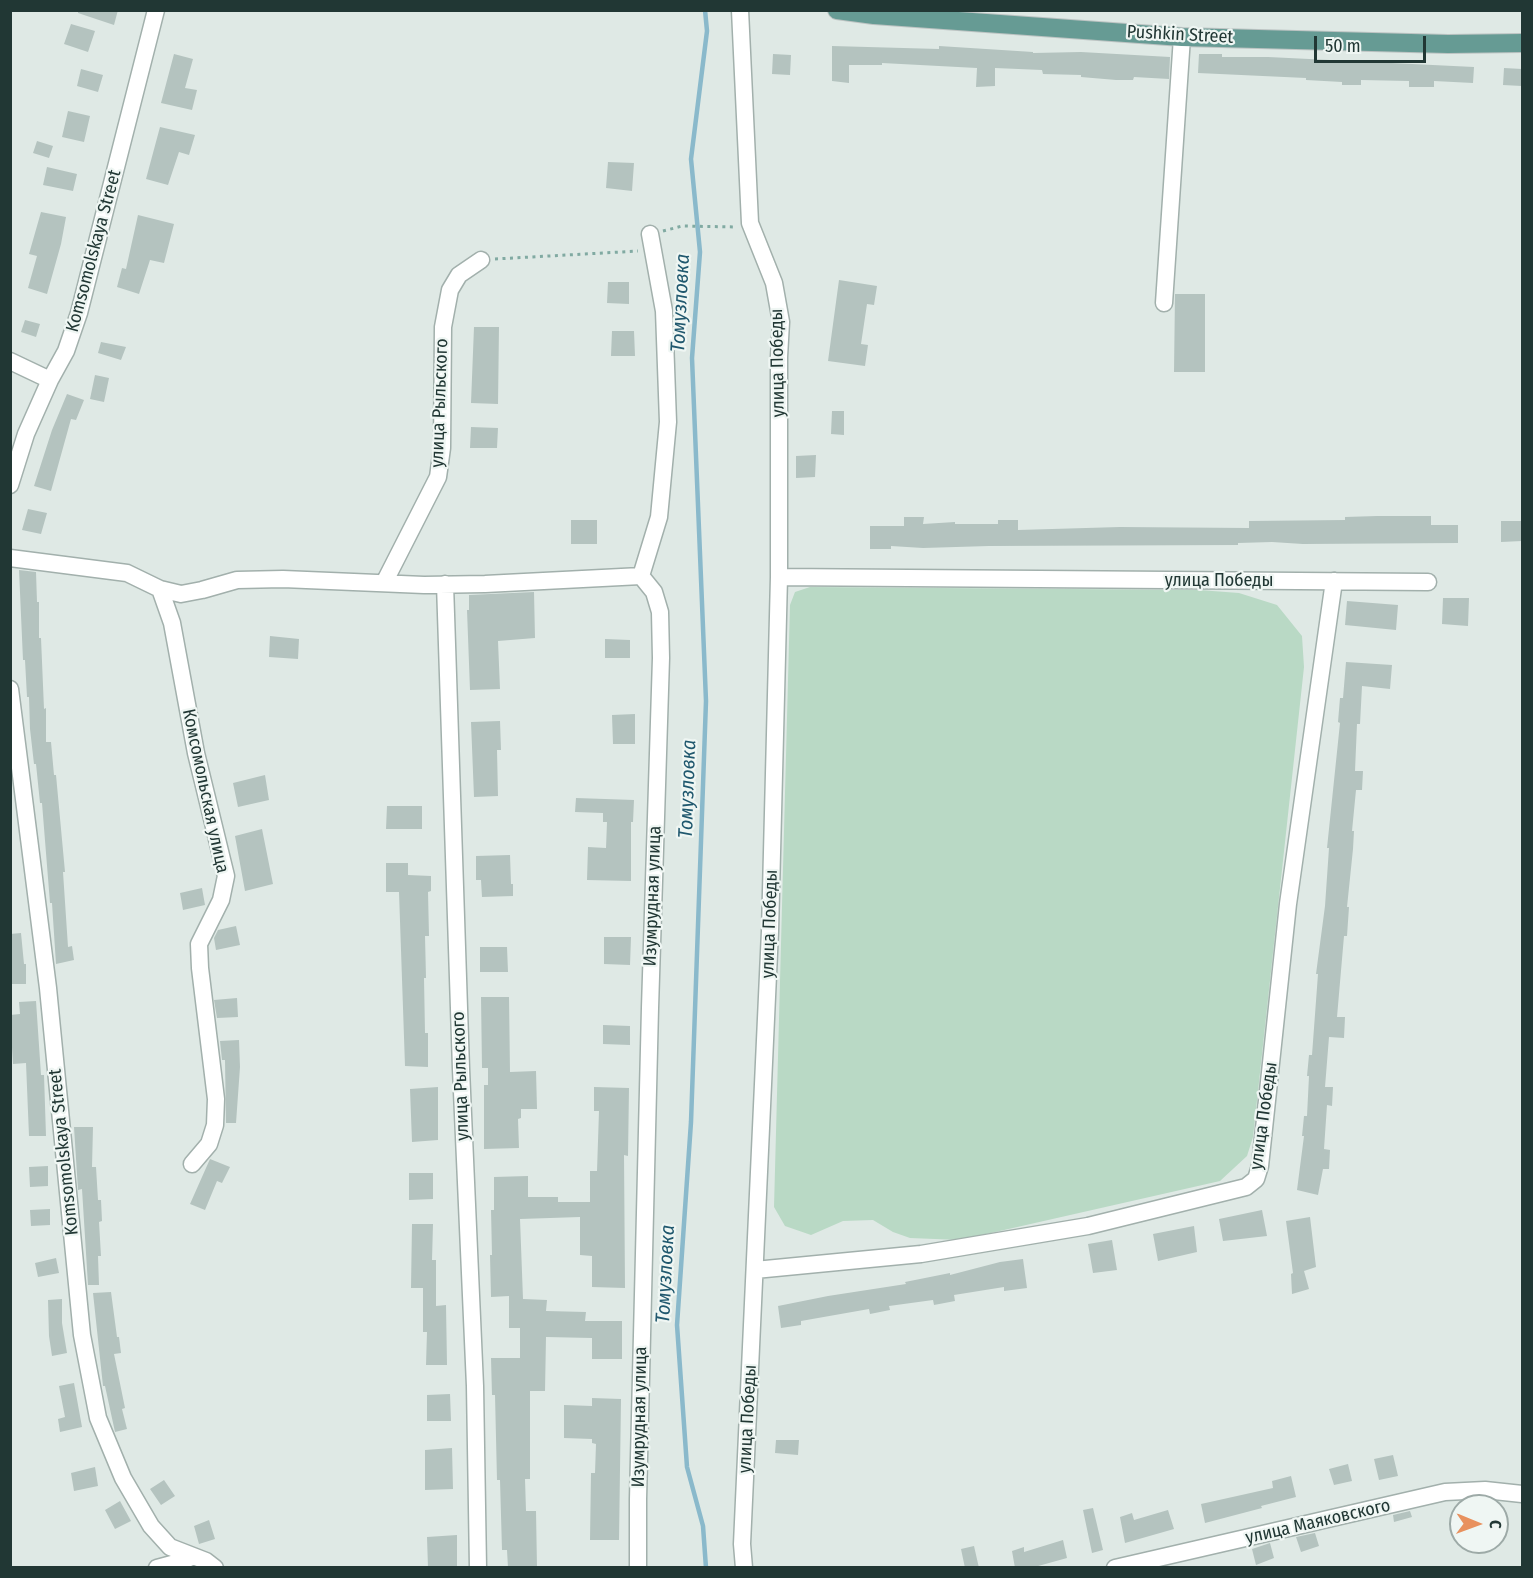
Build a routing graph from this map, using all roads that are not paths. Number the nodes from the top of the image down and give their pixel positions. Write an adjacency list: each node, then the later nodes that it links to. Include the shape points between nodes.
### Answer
1 (156, 10): 10 (street, Komsomolskaya Street, via 80,313)
2 (740, 10): 14 (street, улица Победы, via 750,223 774,283 781,322)
3 (837, 10): 4 (main road, Pushkin Street)
4 (1182, 37): 5 (main road, Pushkin Street); 8 (street)
5 (1522, 44)
6 (651, 242): 13 (street, via 664,311 668,422 659,517)
7 (481, 260): 17 (street, улица Рыльского, via 459,275 450,290 442,327 442,448 438,477)
8 (1164, 303)
9 (10, 361): 10 (street)
10 (50, 380): 11 (street, Komsomolskaya Street, via 26,434)
11 (10, 485)
12 (10, 558): 19 (street, via 127,573)
13 (641, 576): 18 (street); 28 (street, Изумрудная улица, via 654,592 660,612 661,658)
14 (779, 577): 15 (street, улица Победы); 22 (street, улица Победы, via 770,931)
15 (1334, 582): 16 (street, улица Победы); 22 (street, улица Победы, via 1288,904 1256,1179 1246,1187 1088,1226 921,1254)
16 (1428, 582)
17 (384, 583): 18 (street); 19 (street, via 237,580 181,594)
18 (445, 584): 27 (street, улица Рыльского, via 460,1069 475,1386)
19 (160, 589): 21 (street, Комсомольская улица, via 172,623 196,753 226,876 221,900 199,944 216,1099 215,1125 209,1144)
20 (10, 689): 24 (street, Komsomolskaya Street, via 48,988 82,1335 98,1418 123,1478 151,1526 170,1547)
21 (192, 1164)
22 (755, 1270): 29 (street, улица Победы)
23 (1522, 1494): 30 (street, улица Маяковского, via 1485,1490 1445,1492)
24 (193, 1556): 25 (street); 26 (street, Komsomolskaya Street)
25 (157, 1568)
26 (215, 1568)
27 (478, 1568)
28 (638, 1568)
29 (744, 1568)
30 (1115, 1568)

